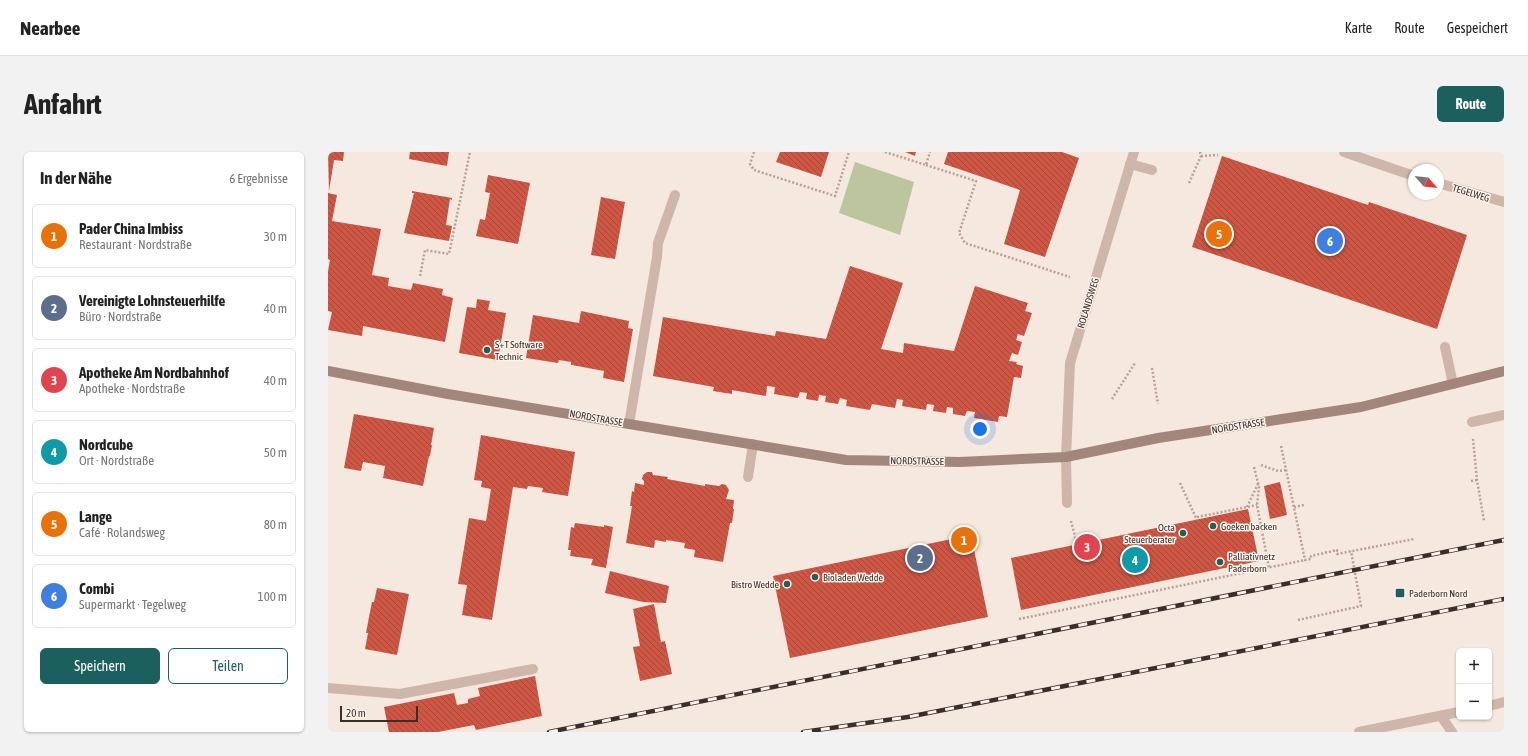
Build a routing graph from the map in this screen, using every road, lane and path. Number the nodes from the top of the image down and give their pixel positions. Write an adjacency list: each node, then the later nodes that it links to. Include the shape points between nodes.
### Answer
1 (470, 152): 19 (path, via 449,254 425,250)
2 (754, 152): 3 (path, via 750,164 754,170 835,196)
3 (849, 152)
4 (885, 152): 12 (path)
5 (930, 152): 12 (path)
6 (1134, 152): 11 (street, ROLANDSWEG)
7 (1200, 152): 10 (path)
8 (1344, 152): 14 (street)
9 (1218, 155): 10 (path)
10 (1200, 156): 15 (path)
11 (1130, 164): 13 (street); 34 (street, ROLANDSWEG, via 1070,363)
12 (926, 165): 20 (path, via 976,180 960,233 965,243)
13 (1152, 170)
14 (1408, 174)
15 (1189, 183)
16 (1444, 185): 18 (street, TEGELWEG)
17 (675, 195): 31 (street, via 658,243)
18 (1504, 202)
19 (420, 276)
20 (1070, 277)
21 (1445, 347): 26 (street)
22 (1135, 363): 27 (path)
23 (1152, 368): 28 (path)
24 (328, 371): 31 (street, NORDSTRASSE)
25 (1504, 371): 26 (street, NORDSTRASSE)
26 (1453, 384): 34 (street, NORDSTRASSE, via 1361,407 1158,438)
27 (1112, 398)
28 (1158, 404)
29 (1504, 415): 30 (street)
30 (1472, 422)
31 (629, 424): 32 (street, NORDSTRASSE)
32 (753, 444): 34 (street, NORDSTRASSE, via 846,460 960,462); 38 (street)
33 (1281, 446): 37 (path)
34 (1066, 457): 42 (street, ROLANDSWEG)
35 (1261, 465): 37 (path, via 1278,472)
36 (1254, 467): 41 (path)
37 (1287, 470): 46 (path)
38 (748, 477)
39 (1471, 481): 47 (path, via 1477,480)
40 (1180, 483): 45 (path, via 1197,518)
41 (1258, 483): 43 (path); 45 (path)
42 (1067, 503): 49 (path)
43 (1257, 505): 45 (path); 52 (path)
44 (1304, 505): 46 (path)
45 (1247, 507)
46 (1294, 507): 51 (path)
47 (1484, 521)
48 (1414, 538): 50 (path)
49 (1077, 544)
50 (1351, 551): 51 (path, via 1338,554 1337,550 1311,556 1311,559); 54 (path, via 1361,606)
51 (1305, 560): 52 (path)
52 (1269, 568): 53 (path)
53 (1019, 619)
54 (1298, 620)
55 (534, 669): 56 (street, via 400,694)
56 (328, 688)
57 (1504, 702): 58 (street)
58 (1492, 705)
59 (1456, 713): 60 (street)
60 (1441, 716): 61 (street); 62 (street)
61 (1359, 732)
62 (1452, 732)

